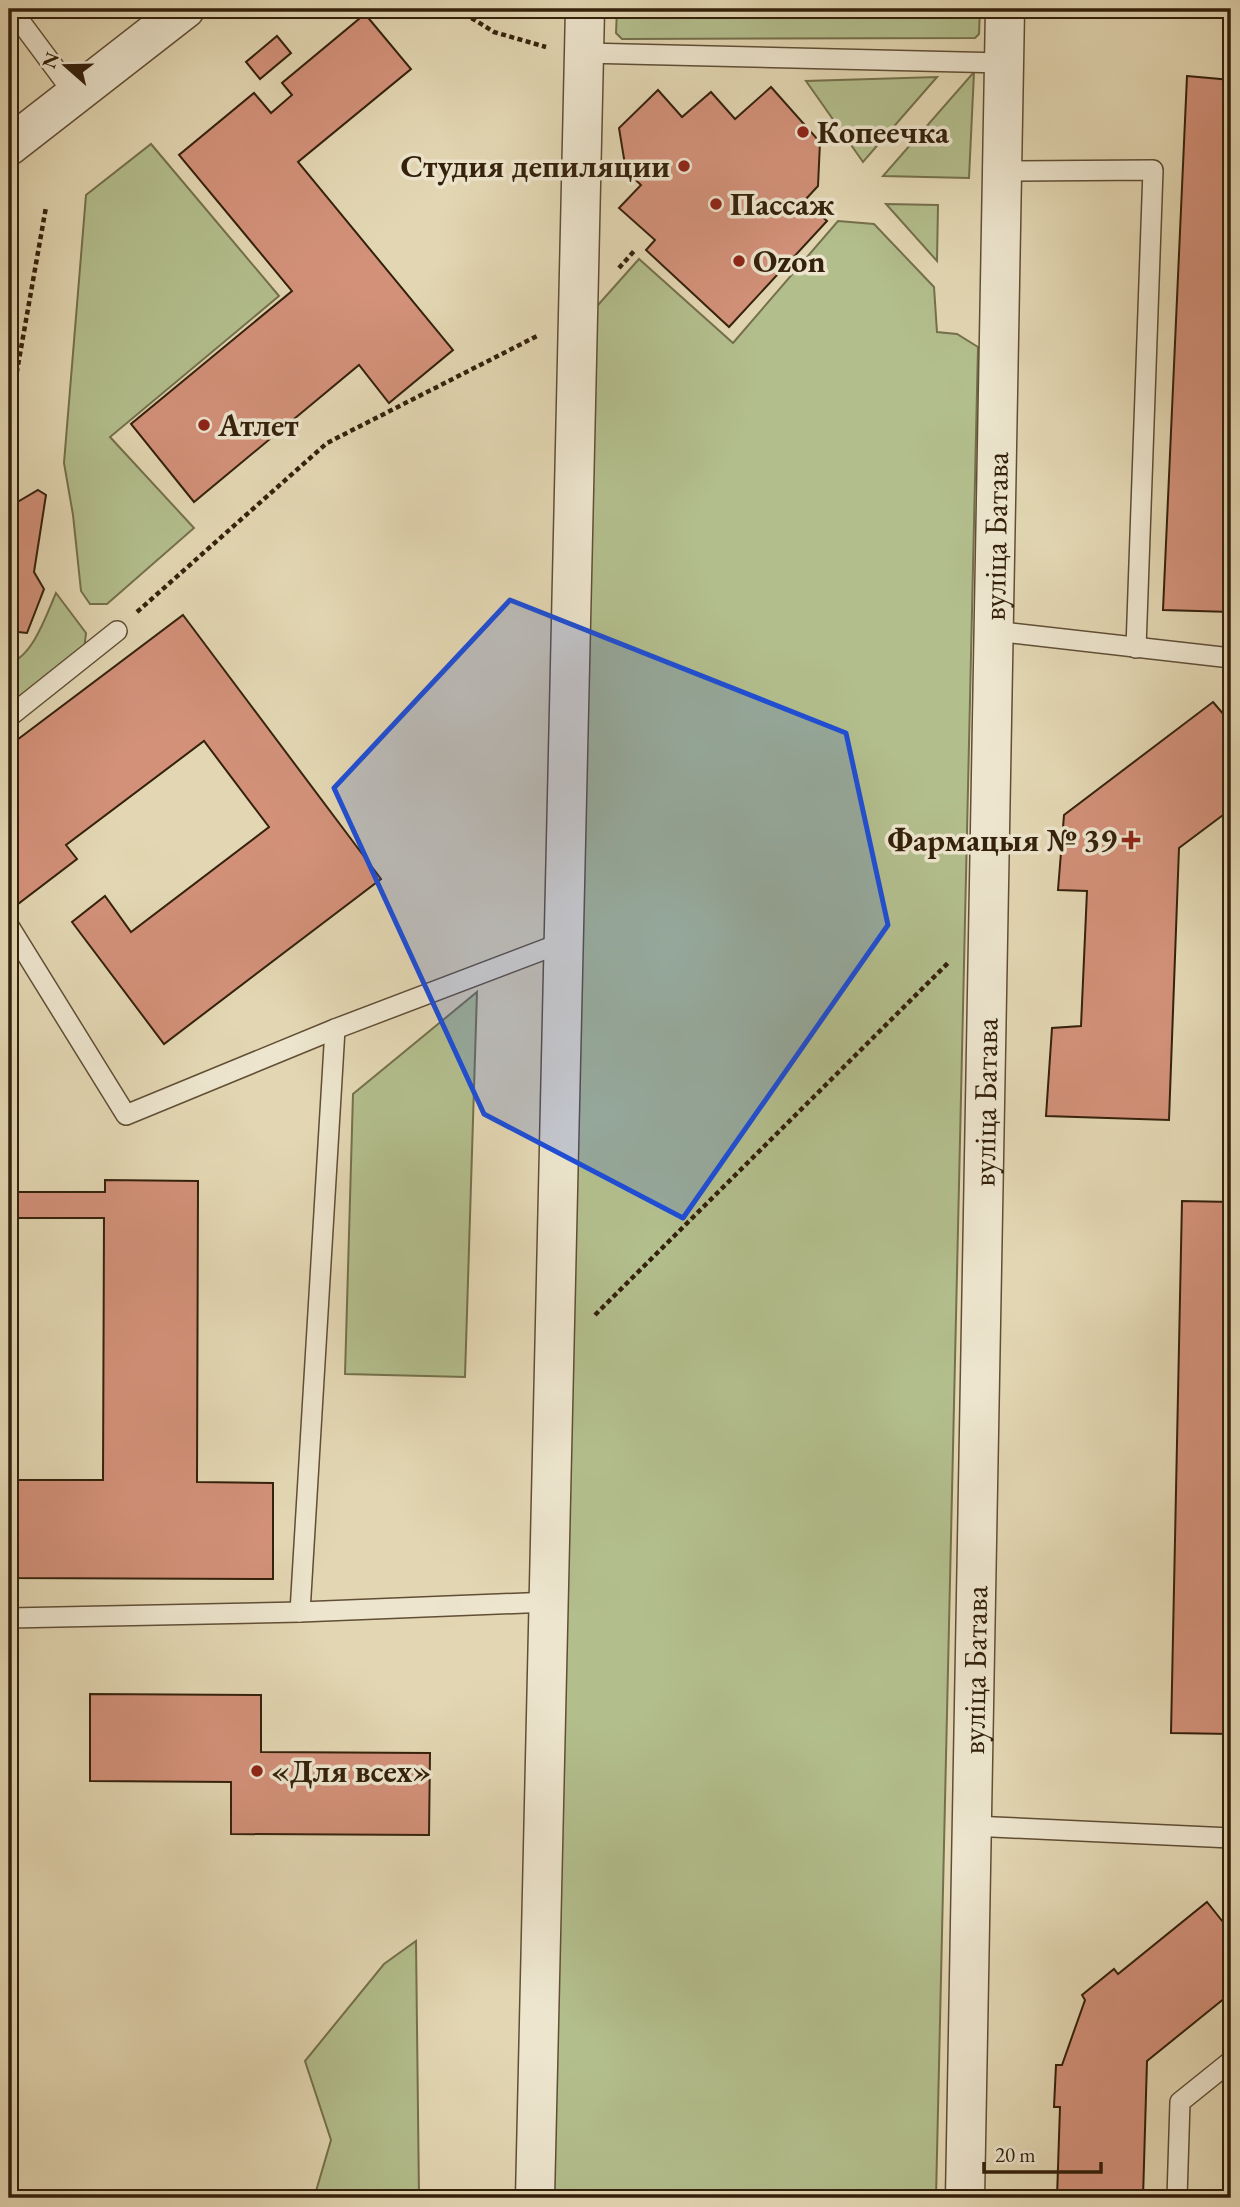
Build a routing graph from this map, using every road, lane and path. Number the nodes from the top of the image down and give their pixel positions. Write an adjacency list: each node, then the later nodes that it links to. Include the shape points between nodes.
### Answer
1 (11, 9): 8 (lane)
2 (185, 9): 8 (street)
3 (457, 9): 6 (path, via 494,32)
4 (585, 9): 6 (street)
5 (1005, 9): 7 (street, вуліца Батава)
6 (584, 54): 7 (lane); 13 (street)
7 (1004, 63): 10 (street, вуліца Батава)
8 (75, 95): 9 (street)
9 (9, 146)
10 (1002, 171): 15 (street, вуліца Батава); 17 (lane, via 1153,170)
11 (46, 207): 14 (path, via 17,371)
12 (635, 250): 13 (path)
13 (579, 315): 16 (path, via 327,443); 22 (street)
14 (9, 377)
15 (994, 631): 17 (lane); 20 (street, вуліца Батава)
16 (114, 633): 19 (lane)
17 (1136, 648): 18 (lane)
18 (1231, 658)
19 (9, 717)
20 (988, 923): 24 (path); 28 (street, вуліца Батава)
21 (9, 926): 23 (lane, via 126,1115)
22 (564, 942): 23 (lane); 24 (street)
23 (335, 1029): 26 (lane)
24 (555, 1354): 25 (street)
25 (549, 1602): 26 (lane); 31 (street)
26 (300, 1612): 27 (lane)
27 (9, 1618)
28 (972, 1826): 29 (lane); 32 (street, вуліца Батава)
29 (1231, 1838)
30 (1231, 2061): 33 (lane, via 1180,2102)
31 (535, 2198)
32 (965, 2198)
33 (1177, 2198)

